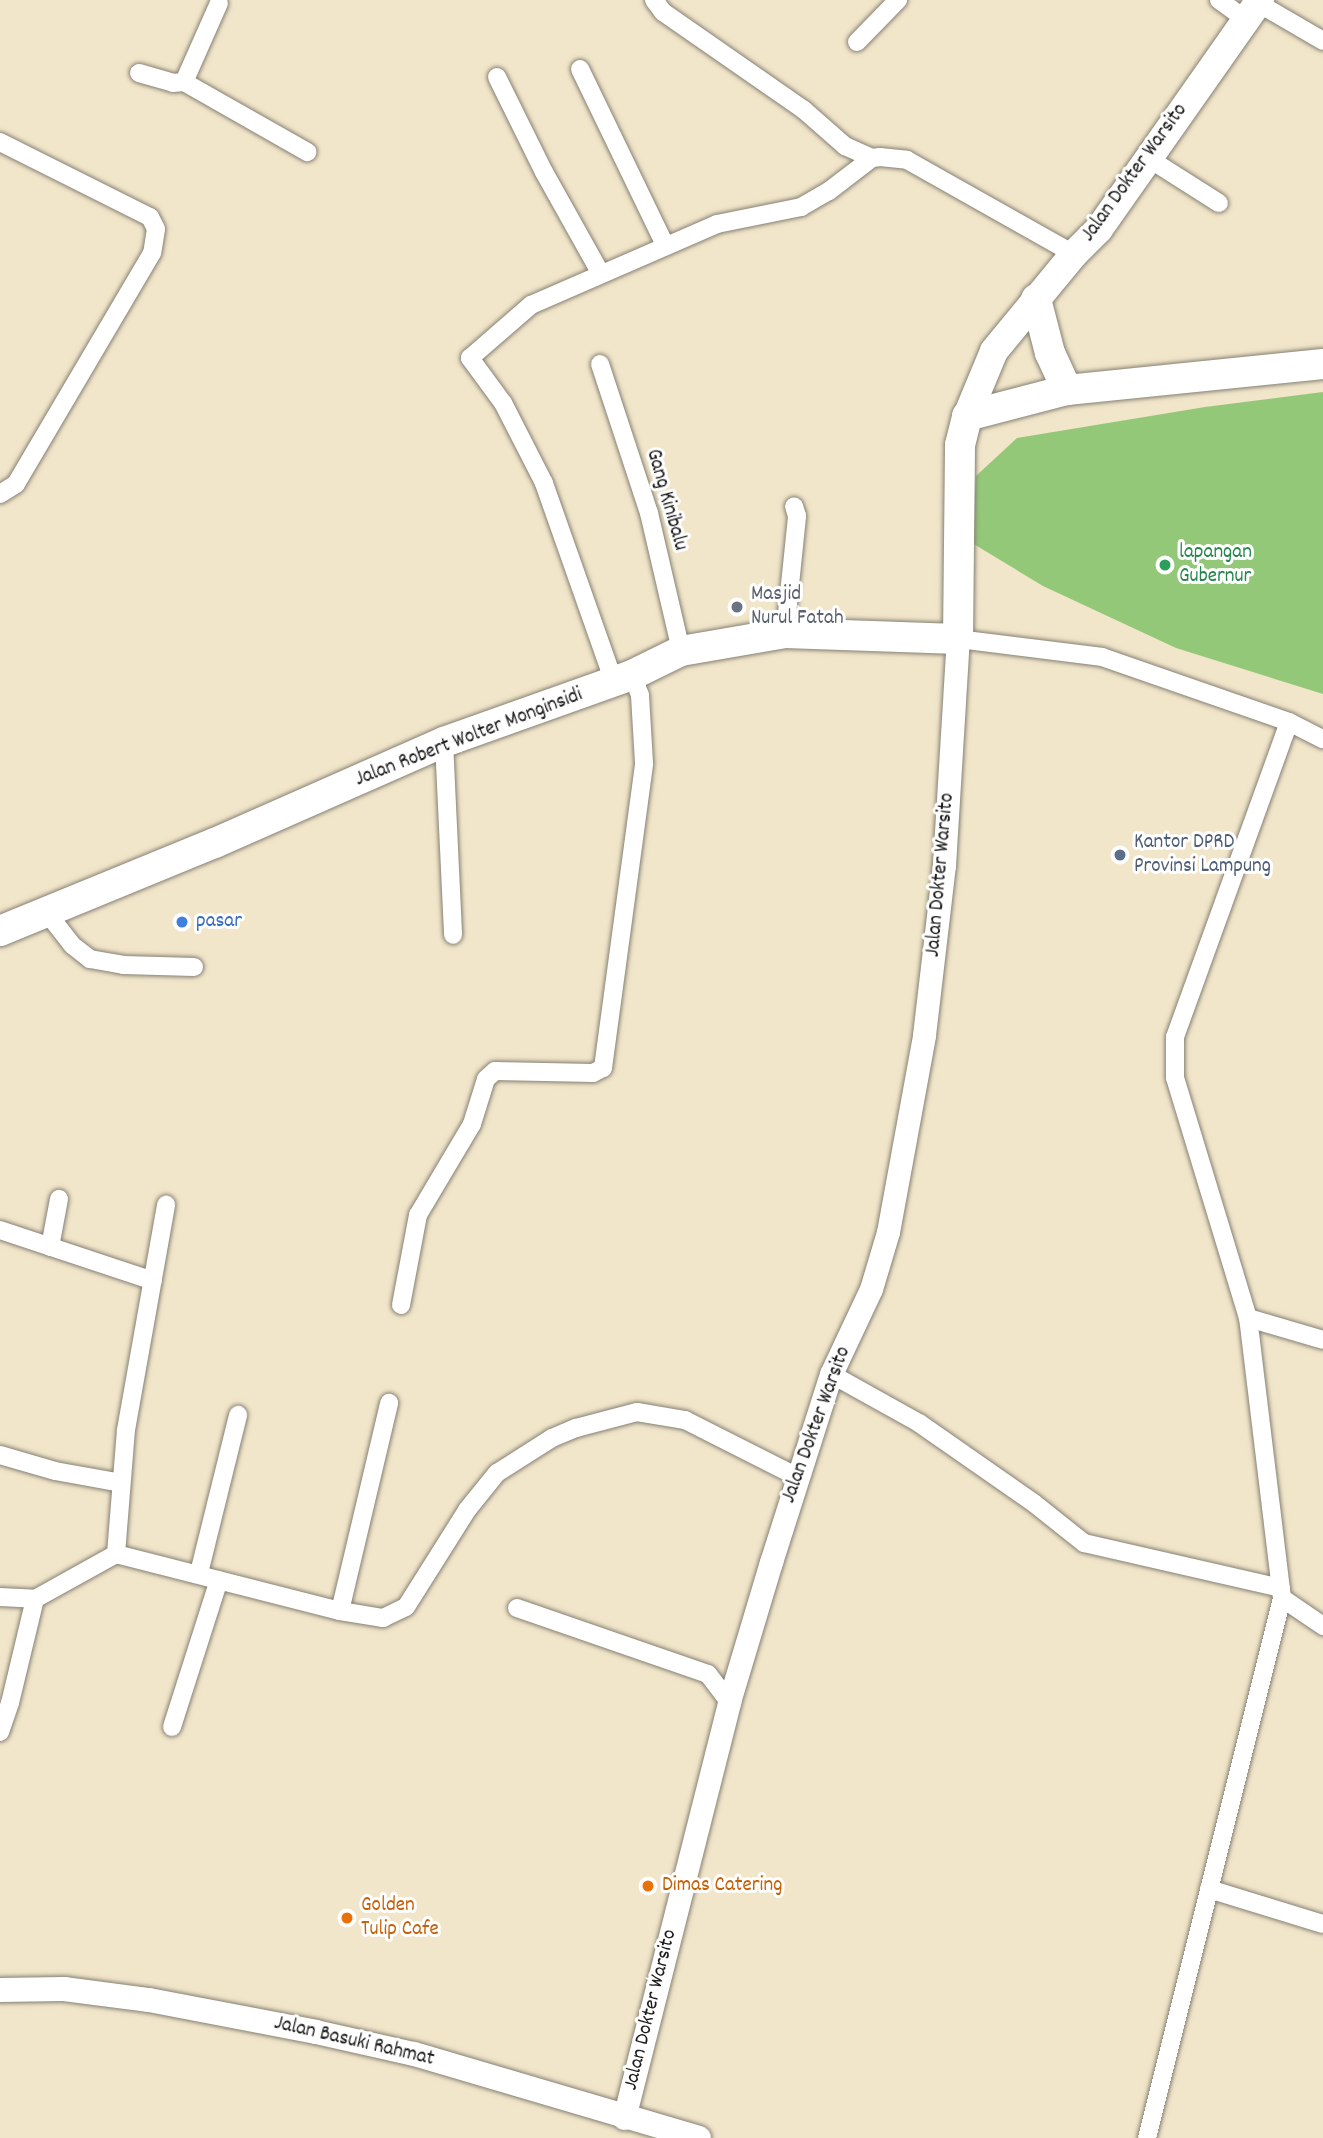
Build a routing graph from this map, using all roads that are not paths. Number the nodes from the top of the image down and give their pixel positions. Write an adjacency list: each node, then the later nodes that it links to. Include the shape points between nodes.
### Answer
1 (654, 0): 14 (street, via 663,12 804,110 845,146)
2 (898, 0): 7 (street)
3 (1219, 0): 5 (street)
4 (216, 1): 11 (street)
5 (1255, 8): 6 (street); 15 (main road, Jalan Dokter Warsito)
6 (1323, 41)
7 (857, 42)
8 (580, 69): 17 (street)
9 (139, 74): 11 (street)
10 (498, 77): 19 (street)
11 (184, 82): 13 (street)
12 (3, 149): 25 (street, via 150,217 156,229 152,253 16,484)
13 (307, 152)
14 (872, 158): 17 (street, via 801,207 718,224); 18 (street, via 907,160)
15 (1148, 158): 16 (street); 18 (main road, Jalan Dokter Warsito, via 1099,229)
16 (1219, 202)
17 (665, 245): 19 (street)
18 (1074, 254): 20 (main road, Jalan Dokter Warsito)
19 (601, 274): 30 (street, via 531,305 470,358 503,403 544,483)
20 (1036, 299): 23 (highway, via 1050,353); 24 (main road, Jalan Dokter Warsito, via 994,351)
21 (600, 364): 29 (street, Gang Kinibalu, via 649,513)
22 (1323, 365): 23 (highway)
23 (1067, 390): 24 (highway)
24 (967, 416): 28 (highway, via 960,445)
25 (0, 494)
26 (794, 506): 27 (street, via 797,516)
27 (785, 634): 28 (highway, Jalan Robert Wolter Monginsidi); 29 (highway, Jalan Robert Wolter Monginsidi)
28 (958, 639): 31 (street, via 1102,657); 46 (street, Jalan Dokter Warsito, via 944,865 920,1056 880,1263)
29 (681, 651): 30 (highway, Jalan Robert Wolter Monginsidi)
30 (623, 679): 33 (highway, Jalan Robert Wolter Monginsidi); 43 (street, via 640,695 644,763 603,1068 593,1073 495,1071 486,1079 472,1124 418,1215)
31 (1289, 722): 32 (street); 44 (street, via 1175,1037 1175,1078)
32 (1321, 735)
33 (444, 743): 34 (highway, Jalan Robert Wolter Monginsidi); 36 (street)
34 (48, 914): 35 (highway, Jalan Robert Wolter Monginsidi); 37 (street, via 72,945 90,959)
35 (0, 931)
36 (453, 935)
37 (194, 967)
38 (59, 1199): 41 (street)
39 (166, 1205): 42 (street)
40 (0, 1230): 41 (street)
41 (50, 1247): 42 (street)
42 (153, 1281): 51 (street)
43 (401, 1305)
44 (1248, 1318): 45 (street); 55 (street)
45 (1323, 1340)
46 (831, 1374): 50 (street, Jalan Dokter Warsito); 55 (street, via 919,1423 1084,1543)
47 (388, 1403): 59 (street)
48 (239, 1415): 53 (street)
49 (0, 1455): 51 (street)
50 (796, 1476): 59 (street, via 685,1420 663,1415 637,1412 576,1428 513,1461 481,1489 406,1607 383,1618); 61 (street, Jalan Dokter Warsito)
51 (121, 1483): 52 (street)
52 (116, 1554): 53 (street); 57 (street)
53 (199, 1573): 54 (street)
54 (219, 1580): 59 (street); 62 (street)
55 (1281, 1593): 60 (street); 64 (street)
56 (0, 1597): 57 (street)
57 (35, 1599): 63 (street)
58 (517, 1608): 61 (street, via 708,1674)
59 (340, 1611)
60 (1323, 1626)
61 (729, 1702): 67 (street, Jalan Dokter Warsito)
62 (172, 1727)
63 (0, 1732)
64 (1209, 1889): 65 (street); 69 (street)
65 (1323, 1924)
66 (0, 1990): 67 (main road, Jalan Basuki Rahmat, via 64,1989 149,2000 316,2032 414,2054)
67 (624, 2118): 68 (main road, Jalan Basuki Rahmat)
68 (699, 2138)
69 (1147, 2138)

